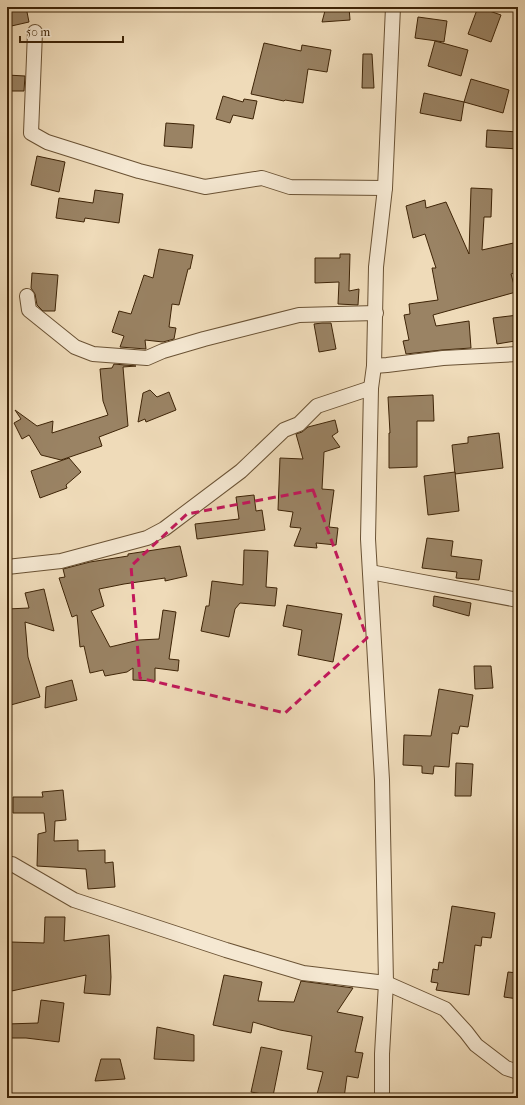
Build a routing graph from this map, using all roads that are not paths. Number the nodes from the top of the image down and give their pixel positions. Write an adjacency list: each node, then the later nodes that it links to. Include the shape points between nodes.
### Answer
1 (393, 7): 3 (street)
2 (35, 32): 3 (street, via 31,133 47,142 205,188 262,178 290,186)
3 (384, 188): 5 (street, via 376,267)
4 (27, 296): 5 (street, via 29,310 75,347 93,354 147,358 204,339 299,315)
5 (376, 313): 7 (street)
6 (518, 354): 7 (street, via 443,358)
7 (374, 366): 8 (street)
8 (371, 388): 9 (street, via 317,406 299,424 284,430 235,476 164,529 147,538 61,561); 10 (street, via 368,539)
9 (7, 567)
10 (370, 572): 11 (street); 13 (street, via 382,780)
11 (518, 600)
12 (7, 863): 13 (street, via 74,900 226,950 303,973)
13 (386, 983): 14 (street, via 445,1009 476,1046 506,1068); 15 (street)
14 (518, 1072)
15 (382, 1098)

